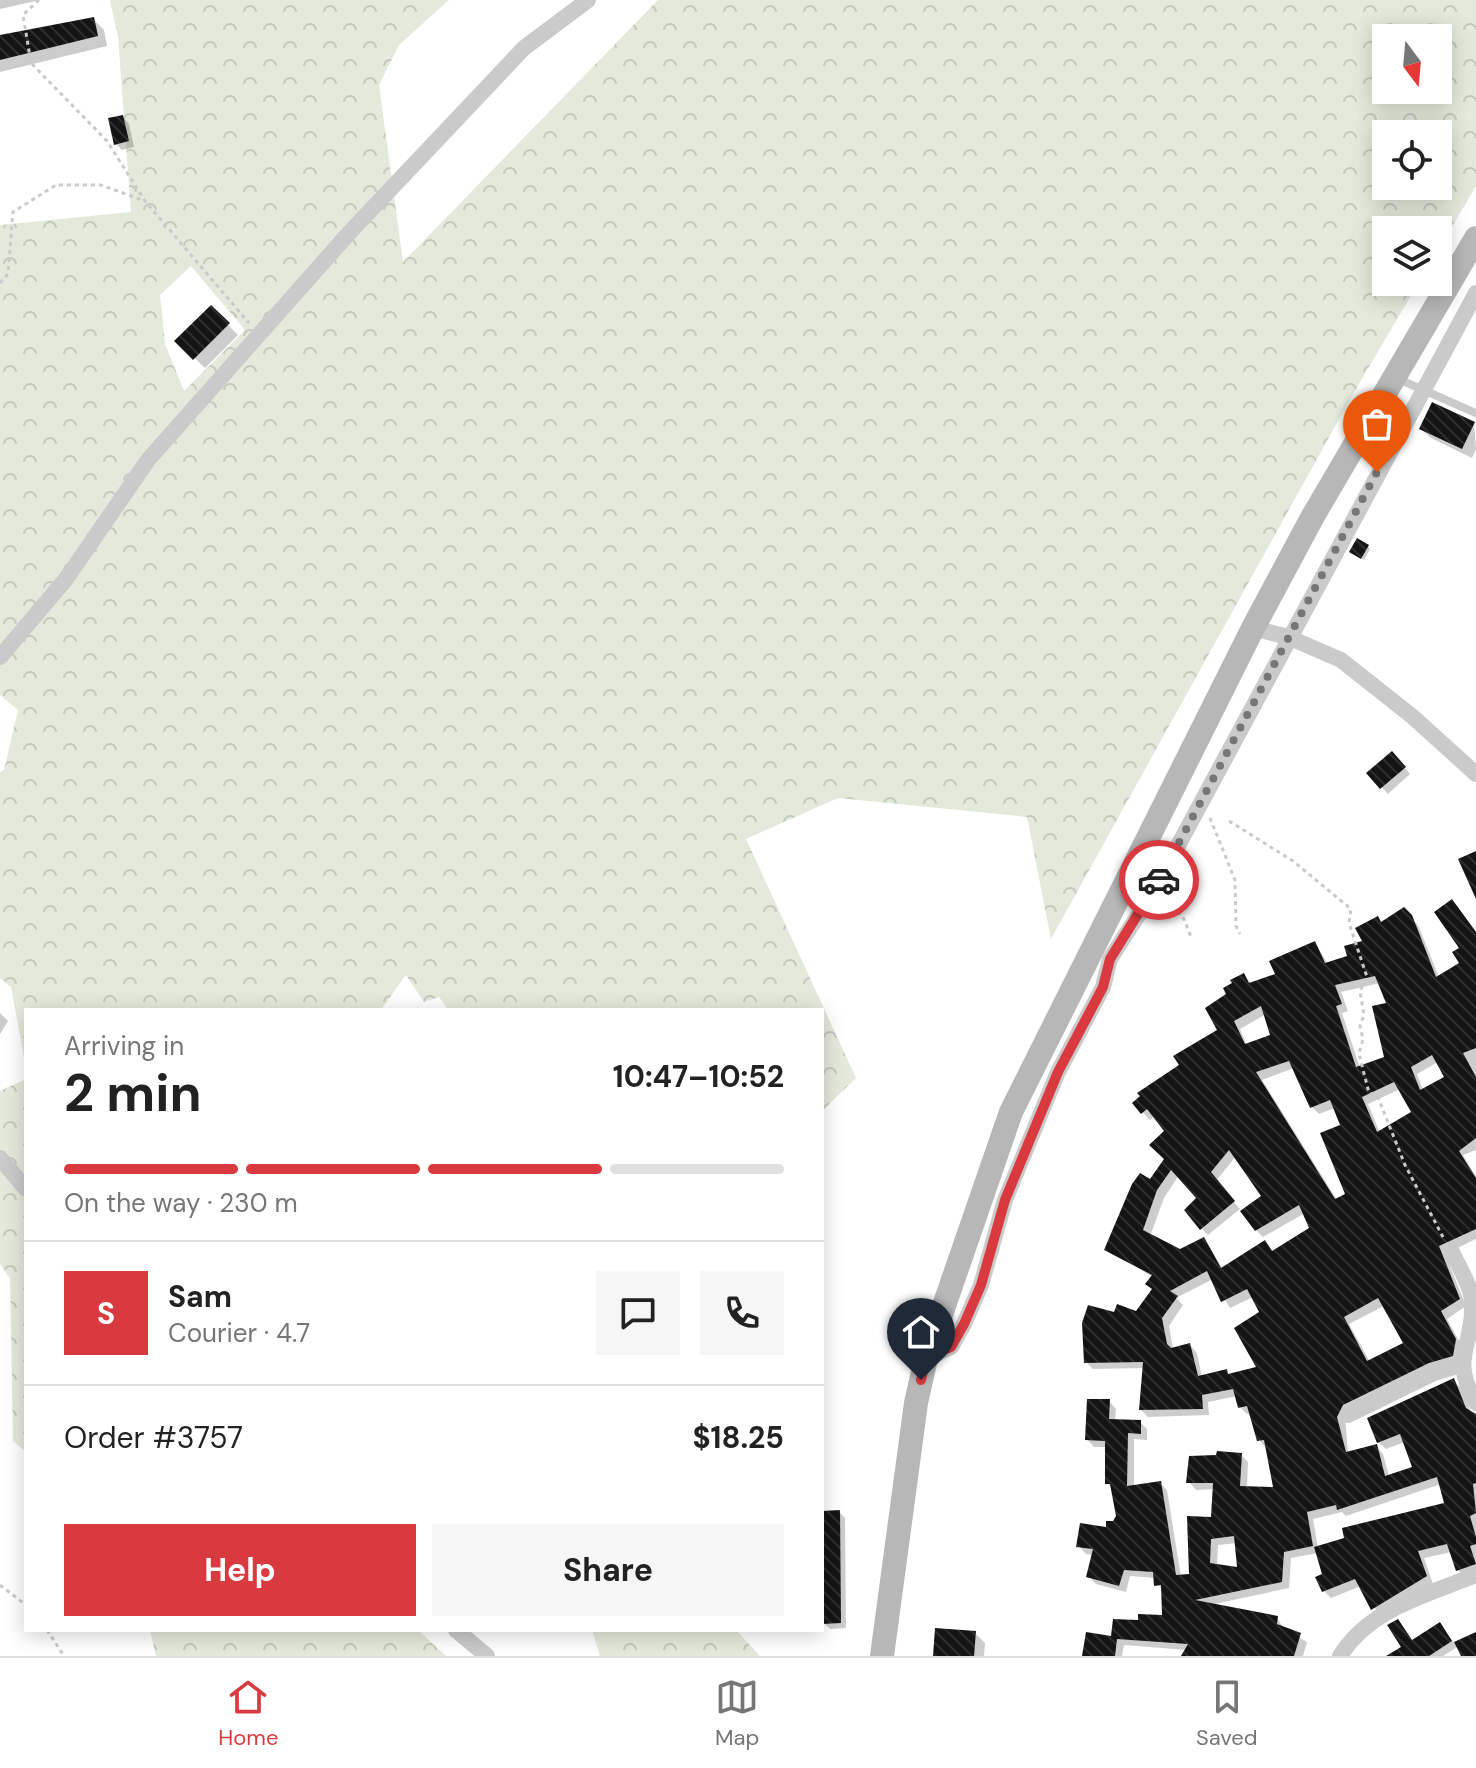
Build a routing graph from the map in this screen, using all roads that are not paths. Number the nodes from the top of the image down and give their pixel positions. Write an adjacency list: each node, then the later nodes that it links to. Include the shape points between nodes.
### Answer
1 (588, 0): 9 (street, via 524,48 349,233 148,460 66,579)
2 (1476, 238): 4 (main road)
3 (1476, 293): 5 (street)
4 (1394, 377): 5 (lane); 7 (main road)
5 (1421, 390): 6 (lane); 8 (street)
6 (1476, 413)
7 (1253, 628): 8 (street); 14 (main road, via 1011,1112)
8 (1288, 637): 10 (street, via 1341,660); 14 (street, via 1154,889 1110,959 1103,987 1058,1072 1005,1200 964,1324 951,1347)
9 (0, 657)
10 (1476, 774)
11 (0, 1158): 12 (street)
12 (24, 1187)
13 (1451, 1250): 15 (street, via 1473,1306)
14 (926, 1358): 21 (main road)
15 (1461, 1365): 16 (street); 17 (street)
16 (1476, 1403)
17 (1348, 1415)
18 (1476, 1575): 22 (street, via 1394,1607 1368,1623)
19 (458, 1632): 20 (street)
20 (487, 1656)
21 (882, 1656)
22 (1340, 1656)

